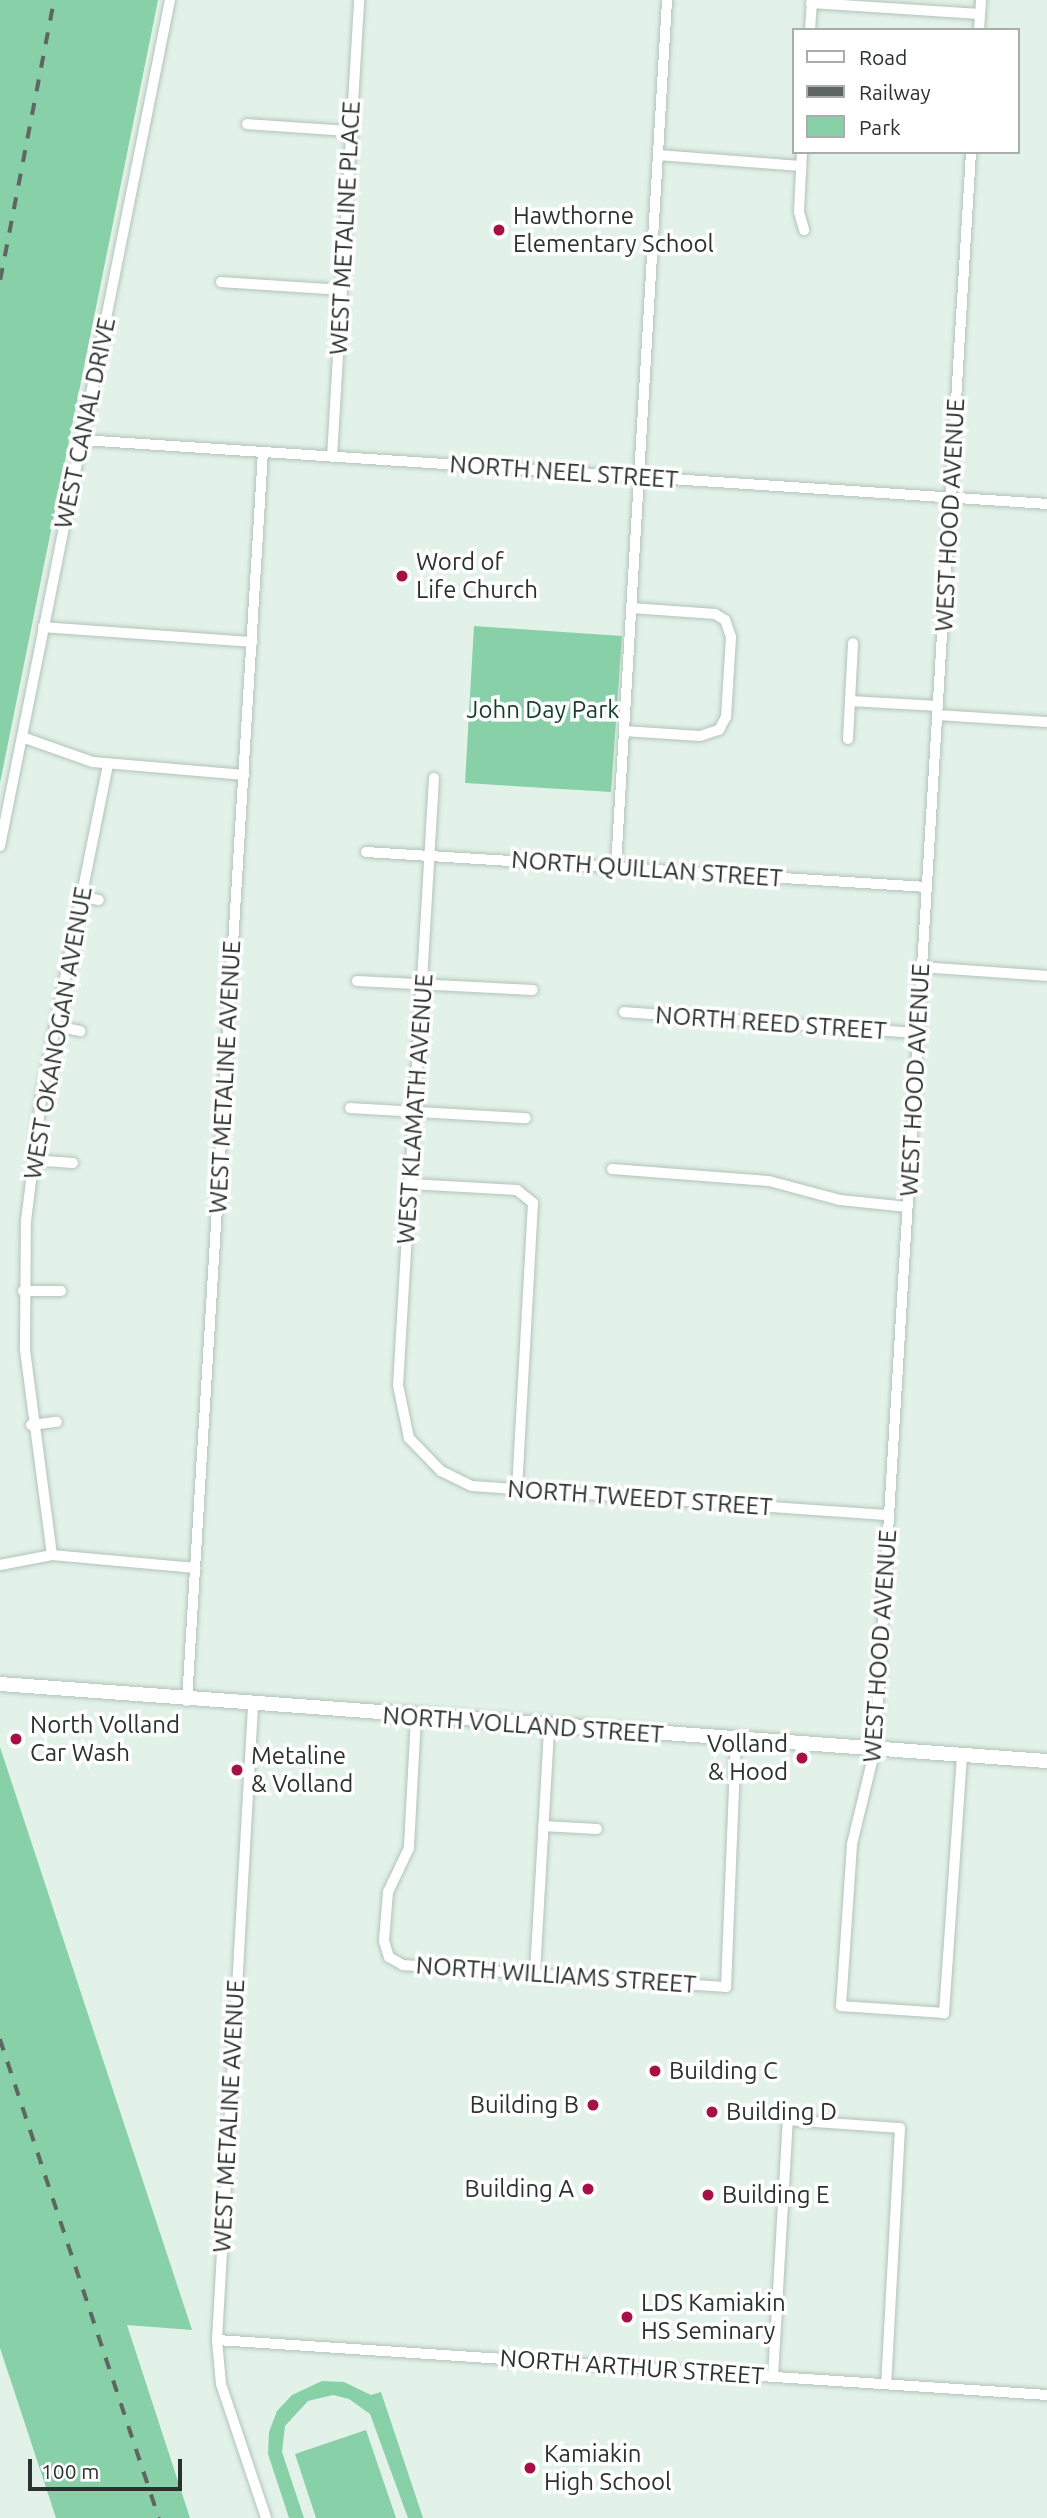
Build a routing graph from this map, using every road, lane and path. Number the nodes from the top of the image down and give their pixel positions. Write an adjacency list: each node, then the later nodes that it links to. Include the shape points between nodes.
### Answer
1 (170, 0): 18 (street, WEST CANAL DRIVE)
2 (359, 0): 10 (street, WEST METALINE PLACE)
3 (667, 0): 13 (street)
4 (981, 0): 6 (street)
5 (811, 2): 6 (street); 7 (street)
6 (980, 14): 8 (street)
7 (810, 28)
8 (979, 28)
9 (247, 124): 10 (street)
10 (351, 131): 17 (street, WEST METALINE PLACE)
11 (802, 154): 14 (street)
12 (971, 154): 22 (street, WEST HOOD AVENUE)
13 (658, 155): 14 (street); 21 (street)
14 (801, 166): 15 (street, via 799,212)
15 (804, 230)
16 (220, 282): 17 (street)
17 (342, 290): 20 (street, WEST METALINE PLACE)
18 (82, 440): 19 (street, NORTH NEEL STREET); 25 (street, WEST CANAL DRIVE)
19 (263, 452): 20 (street, NORTH NEEL STREET); 26 (street, WEST METALINE AVENUE)
20 (332, 457): 21 (street, NORTH NEEL STREET)
21 (639, 477): 22 (street, NORTH NEEL STREET); 24 (street)
22 (951, 498): 23 (street, NORTH NEEL STREET); 29 (street, WEST HOOD AVENUE)
23 (1047, 504)
24 (631, 608): 31 (street); 31 (street, via 715,614 728,624 731,649 726,717 719,730 707,736)
25 (43, 627): 26 (street); 32 (street, WEST CANAL DRIVE)
26 (252, 642): 35 (street, WEST METALINE AVENUE)
27 (853, 643): 28 (street)
28 (850, 701): 29 (street); 33 (street)
29 (938, 710): 30 (street); 41 (street, WEST HOOD AVENUE)
30 (1047, 722)
31 (624, 731): 40 (street)
32 (22, 737): 34 (street); 37 (street, WEST CANAL DRIVE)
33 (848, 740)
34 (108, 764): 35 (street); 42 (street, WEST OKANOGAN AVENUE)
35 (244, 775): 70 (street, WEST METALINE AVENUE)
36 (434, 778): 39 (street, WEST KLAMATH AVENUE)
37 (0, 846)
38 (366, 852): 39 (street, NORTH QUILLAN STREET)
39 (429, 855): 40 (street, NORTH QUILLAN STREET); 47 (street, WEST KLAMATH AVENUE)
40 (616, 867): 41 (street, NORTH QUILLAN STREET)
41 (927, 887): 44 (street, WEST HOOD AVENUE)
42 (82, 897): 43 (street); 50 (street, WEST OKANOGAN AVENUE)
43 (99, 900)
44 (922, 967): 45 (street); 52 (street, WEST HOOD AVENUE)
45 (1047, 976)
46 (357, 981): 47 (street)
47 (422, 984): 48 (street); 54 (street, WEST KLAMATH AVENUE)
48 (533, 990)
49 (624, 1012): 52 (street, NORTH REED STREET)
50 (56, 1026): 51 (street); 56 (street, WEST OKANOGAN AVENUE)
51 (80, 1031)
52 (918, 1033): 60 (street, WEST HOOD AVENUE)
53 (350, 1108): 54 (street)
54 (414, 1111): 55 (street); 59 (street, WEST KLAMATH AVENUE)
55 (526, 1118)
56 (32, 1160): 57 (street); 61 (street, WEST OKANOGAN AVENUE)
57 (73, 1163)
58 (612, 1169): 60 (street, via 769,1181 840,1200)
59 (410, 1184): 65 (street, WEST KLAMATH AVENUE, via 398,1385); 66 (street, via 517,1190 528,1195 534,1208)
60 (908, 1208): 67 (street, WEST HOOD AVENUE)
61 (23, 1291): 62 (street); 64 (street, WEST OKANOGAN AVENUE)
62 (61, 1292)
63 (57, 1422): 64 (street)
64 (31, 1425): 68 (street, WEST OKANOGAN AVENUE)
65 (409, 1438): 66 (street, NORTH TWEEDT STREET, via 450,1477 472,1486)
66 (517, 1490): 67 (street, NORTH TWEEDT STREET)
67 (889, 1515): 77 (street, WEST HOOD AVENUE)
68 (51, 1555): 69 (street); 70 (street)
69 (0, 1565)
70 (195, 1568): 72 (street, WEST METALINE AVENUE)
71 (0, 1685): 72 (main road, NORTH VOLLAND STREET)
72 (187, 1701): 73 (main road, NORTH VOLLAND STREET)
73 (253, 1706): 74 (main road, NORTH VOLLAND STREET); 83 (street, WEST METALINE AVENUE)
74 (416, 1717): 75 (main road, NORTH VOLLAND STREET); 82 (street, NORTH WILLIAMS STREET, via 409,1848 386,1900 384,1941 389,1956 403,1965)
75 (549, 1727): 76 (main road, NORTH VOLLAND STREET); 80 (street)
76 (736, 1740): 77 (main road, NORTH VOLLAND STREET); 82 (street, NORTH WILLIAMS STREET, via 726,1987)
77 (875, 1749): 78 (main road, NORTH VOLLAND STREET); 78 (street, WEST HOOD AVENUE, via 852,1844 841,2006 944,2013)
78 (962, 1756): 79 (main road, NORTH VOLLAND STREET)
79 (1047, 1761)
80 (543, 1826): 81 (street); 82 (street)
81 (597, 1829)
82 (535, 1973)
83 (217, 2340): 84 (street, NORTH ARTHUR STREET); 87 (street, WEST METALINE AVENUE, via 221,2384)
84 (773, 2377): 85 (street, NORTH ARTHUR STREET); 85 (street, via 788,2120 900,2128)
85 (886, 2384): 86 (street, NORTH ARTHUR STREET)
86 (1047, 2395)
87 (266, 2518)

